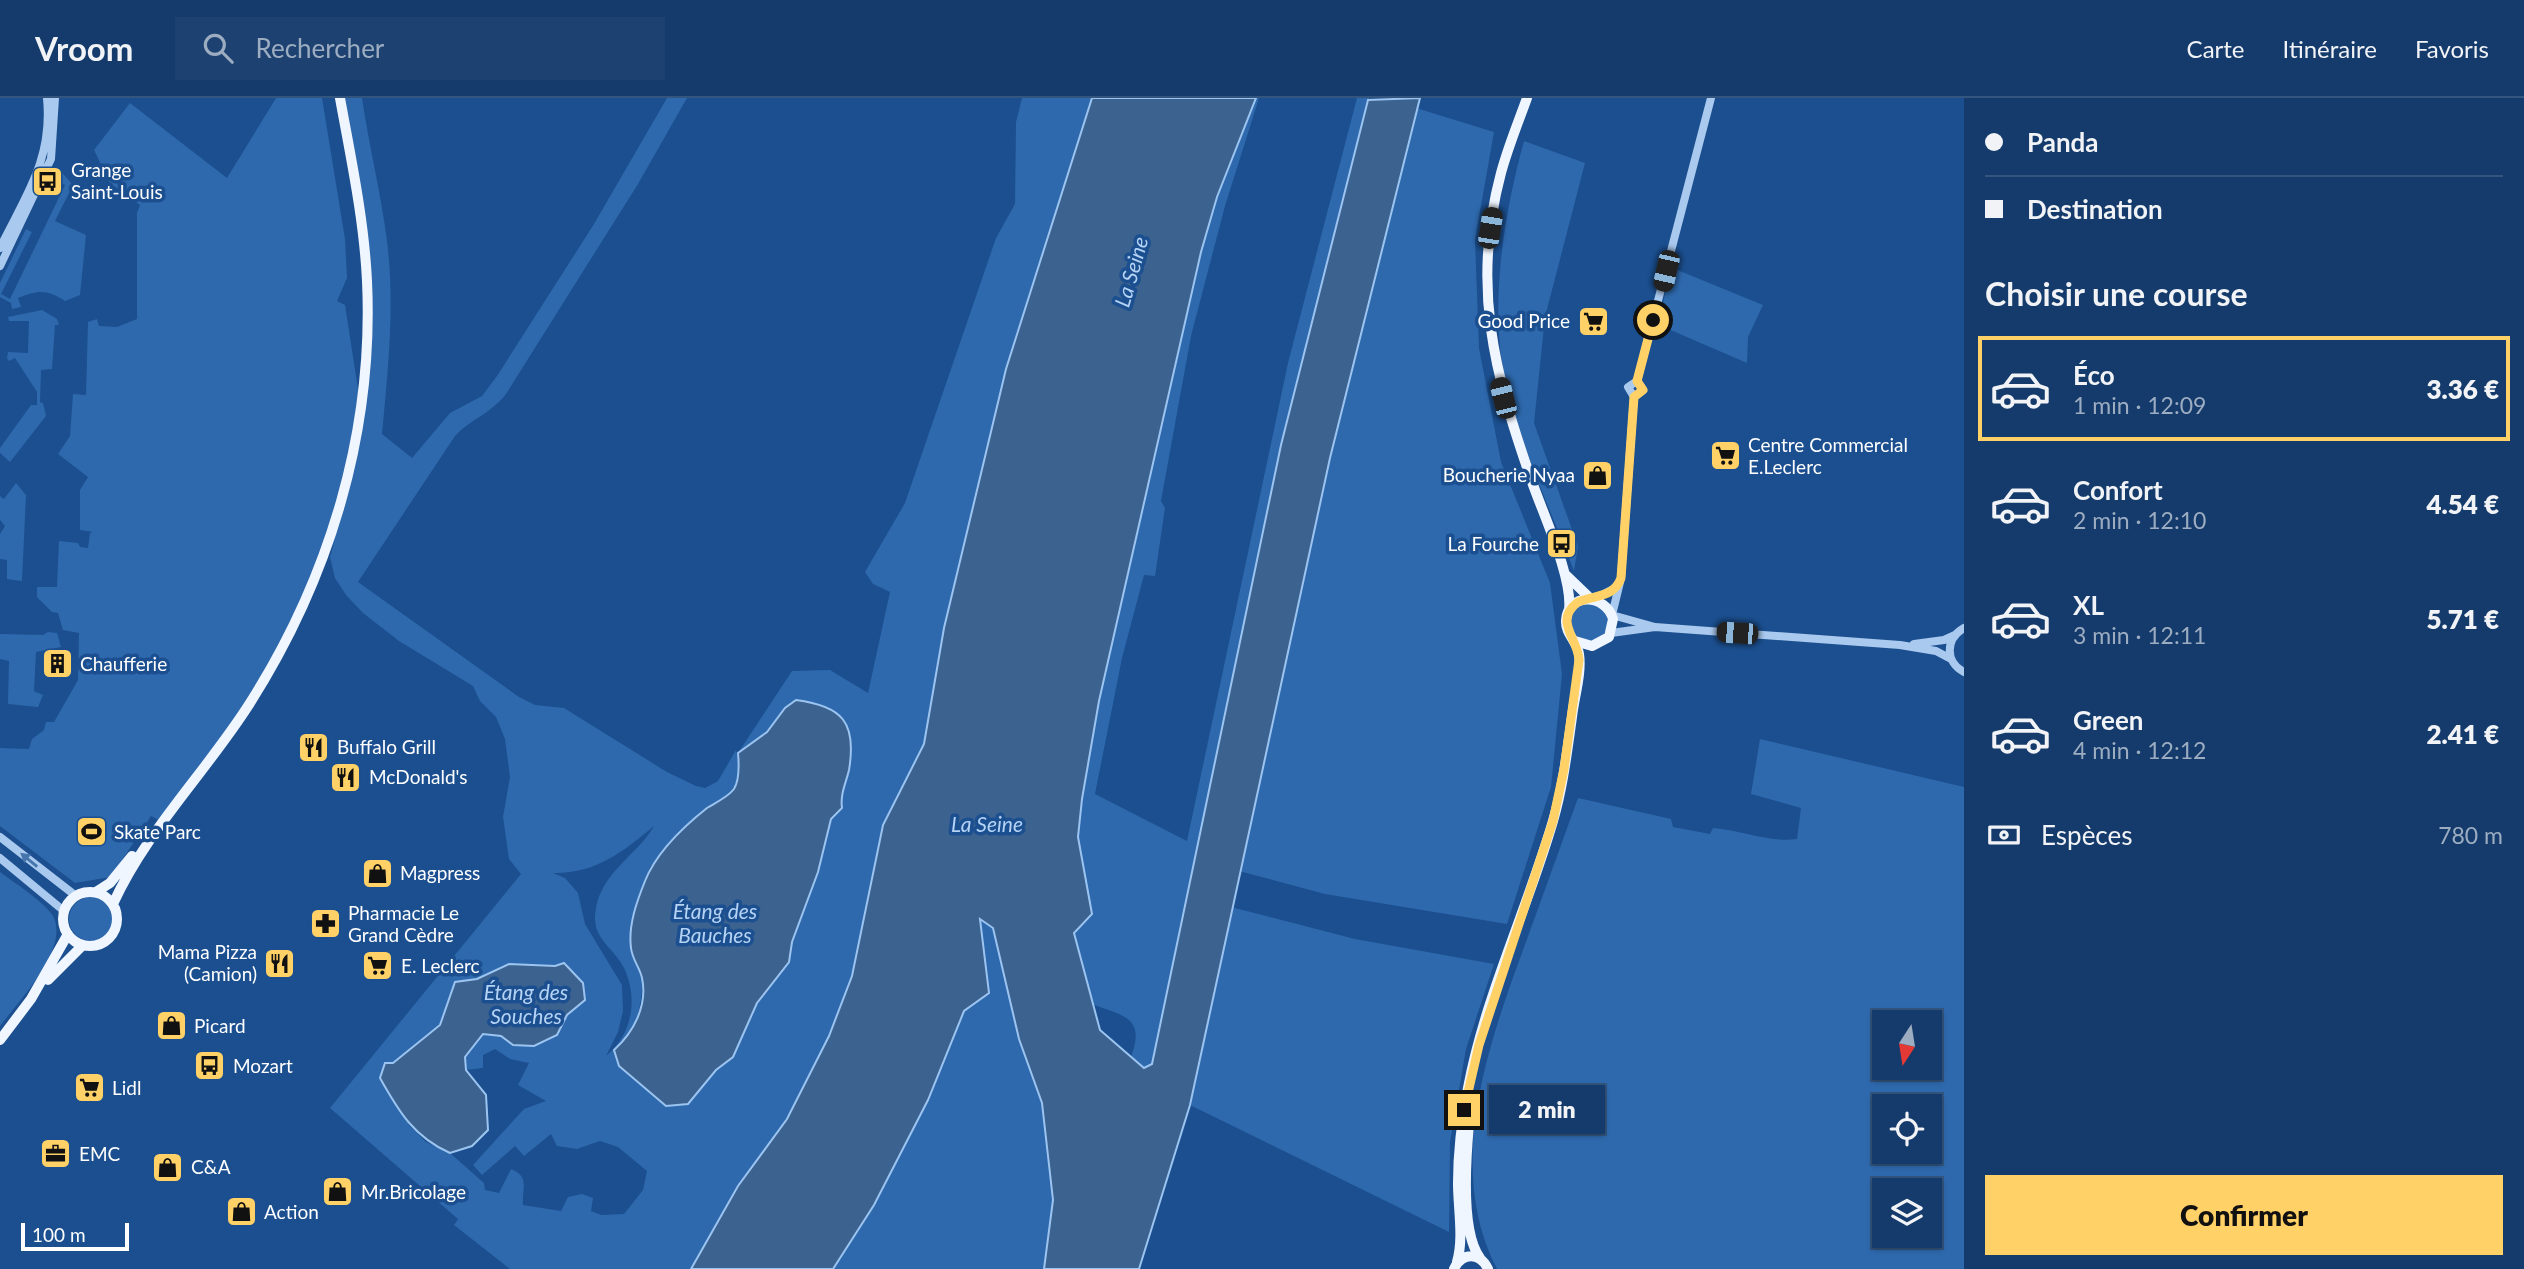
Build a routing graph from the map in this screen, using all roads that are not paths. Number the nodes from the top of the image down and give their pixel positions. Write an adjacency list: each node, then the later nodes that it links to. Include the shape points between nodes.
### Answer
1 (47, 98): 8 (street, via 45,156)
2 (55, 98): 9 (street, via 51,159)
3 (340, 98): 23 (main road, via 352,155 367,282 368,329 356,440 340,509 306,602)
4 (1520, 98): 7 (main road)
5 (1527, 98): 7 (main road)
6 (1712, 98): 11 (street, via 1637,381 1628,387 1634,397)
7 (1517, 118): 10 (main road, via 1490,228 1490,334 1503,398)
8 (0, 248)
9 (0, 266)
10 (1564, 572): 12 (main road); 13 (main road)
11 (1619, 585): 12 (street); 14 (street)
12 (1592, 599): 13 (main road, via 1578,602); 14 (main road, via 1606,605)
13 (1569, 611): 18 (main road, via 1566,626)
14 (1612, 615): 15 (street); 17 (main road)
15 (1656, 627): 17 (street); 19 (street)
16 (1961, 629): 19 (street, via 1944,640); 21 (street, via 1950,645)
17 (1611, 633): 20 (main road)
18 (1575, 641): 20 (main road); 35 (main road, via 1578,668 1557,804 1468,1087 1460,1141)
19 (1900, 645): 21 (street, via 1936,651)
20 (1595, 646): 34 (main road, via 1582,671 1562,806 1488,1031 1473,1091 1467,1187)
21 (1951, 659): 22 (street)
22 (1964, 672)
23 (248, 706): 26 (main road, via 122,869); 28 (main road, via 126,876)
24 (0, 837): 27 (street, one-way to 24)
25 (0, 858): 29 (street)
26 (96, 892): 27 (main road); 28 (main road)
27 (76, 896): 29 (main road)
28 (113, 904): 31 (main road, via 117,921 112,934 99,945)
29 (64, 911): 30 (main road)
30 (68, 934): 31 (main road); 32 (main road)
31 (83, 945): 32 (main road)
32 (31, 999): 33 (main road)
33 (0, 1040)
34 (1480, 1258): 35 (main road, via 1468,1256); 36 (main road)
35 (1456, 1266)
36 (1488, 1269)

